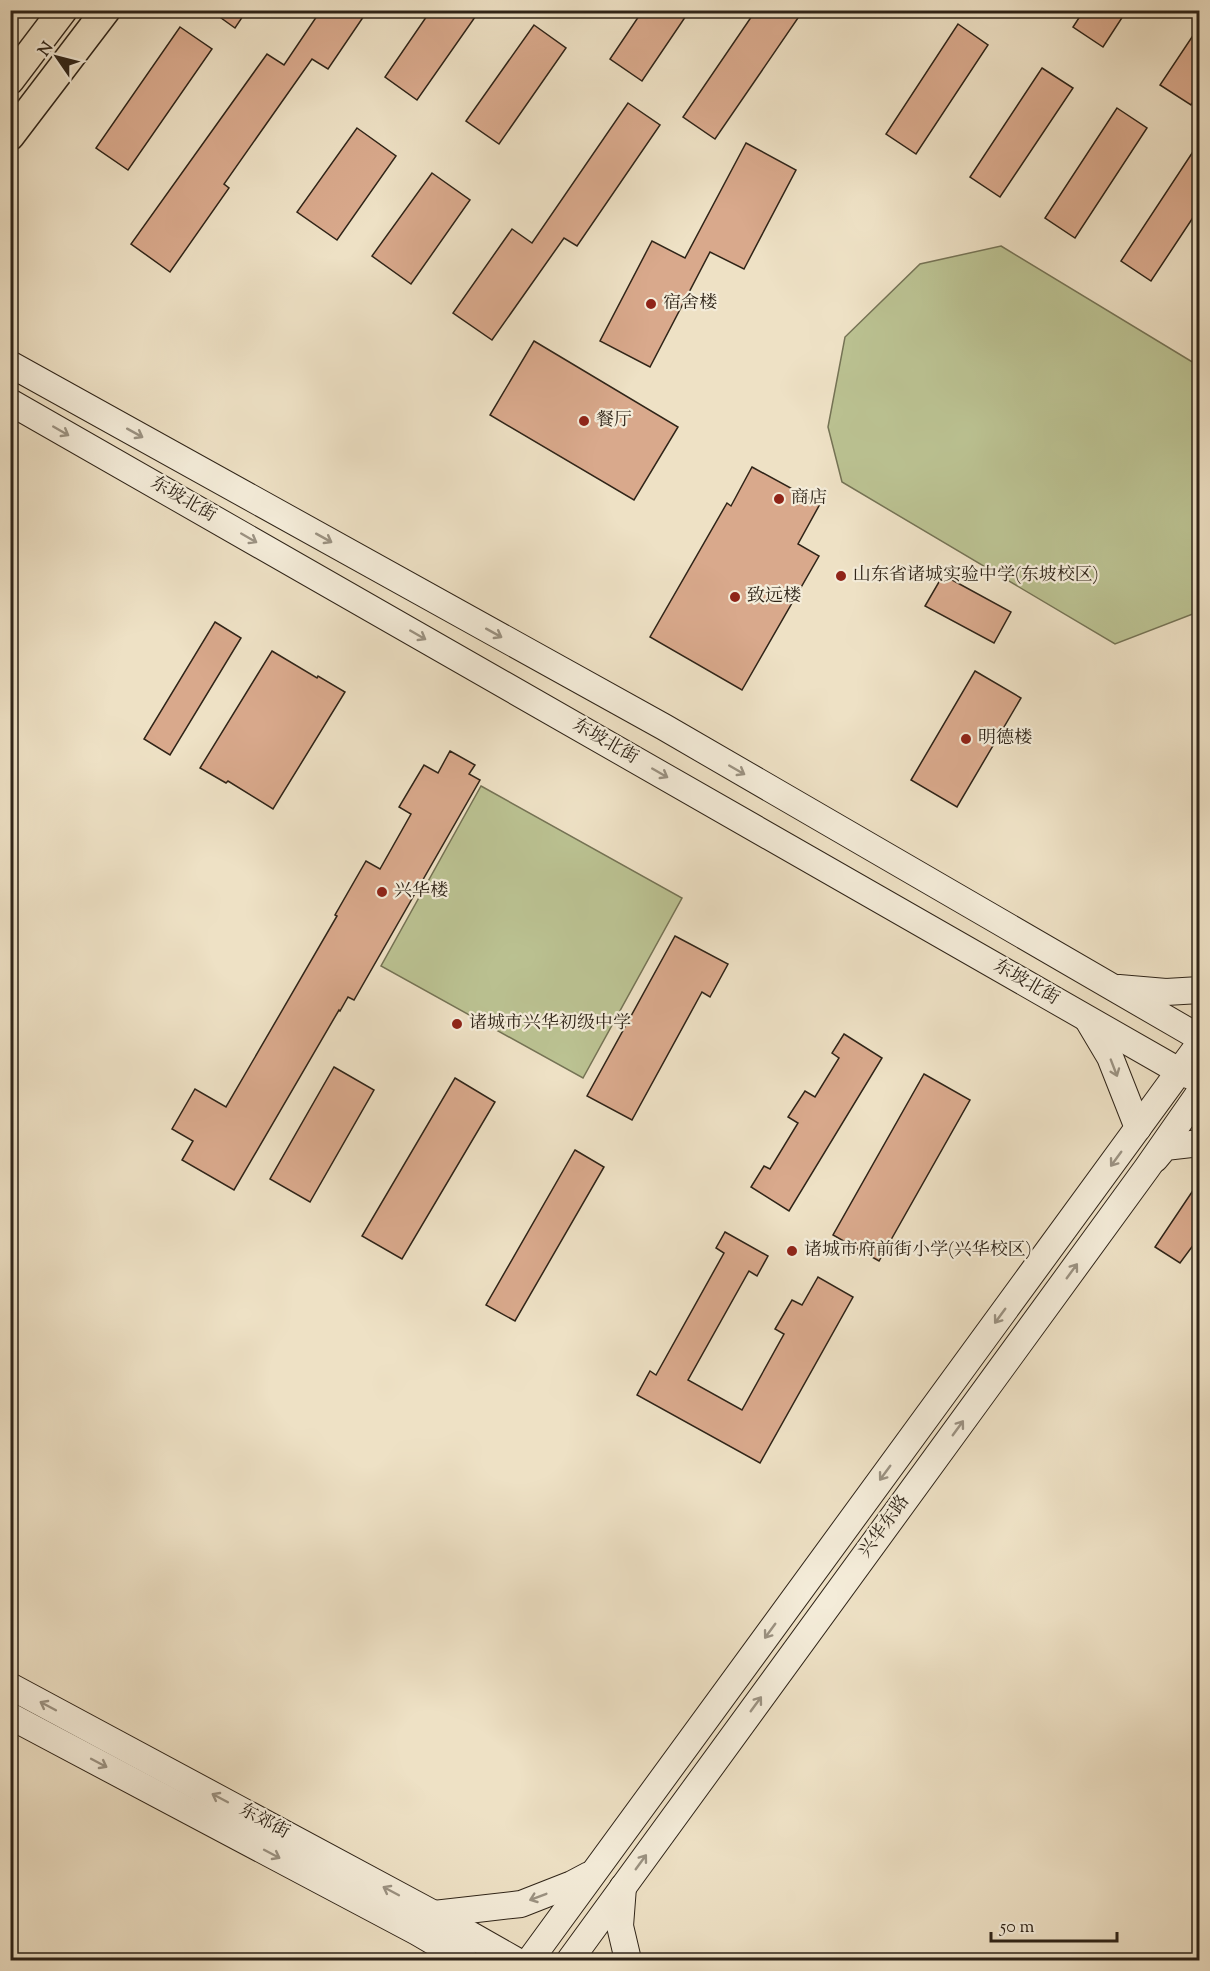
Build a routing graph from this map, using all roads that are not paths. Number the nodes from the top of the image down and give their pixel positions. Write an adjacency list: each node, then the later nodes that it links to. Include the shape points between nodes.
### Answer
1 (63, 10): 3 (main road)
2 (106, 10): 4 (main road)
3 (10, 80)
4 (10, 136)
5 (10, 364): 7 (main road, 东坡北街, one-way to 7, via 664,727)
6 (10, 402): 9 (main road, 东坡北街, one-way to 9)
7 (1109, 987): 8 (main road, via 1166,992); 10 (main road, 东坡北街)
8 (1200, 990)
9 (1086, 1017): 12 (main road, 东坡北街); 14 (main road, one-way to 14, via 1110,1058)
10 (1200, 1038)
11 (1200, 1043): 12 (main road)
12 (1189, 1075): 14 (main road)
13 (1200, 1092): 16 (main road, 兴华东路)
14 (1138, 1128): 19 (main road, one-way to 19)
15 (1200, 1143): 16 (main road, via 1165,1147)
16 (1147, 1168): 20 (main road, 兴华东路, one-way to 16)
17 (10, 1686): 21 (main road, 东郊街, one-way to 17)
18 (10, 1716): 21 (main road, 东郊街, one-way to 21)
19 (592, 1874): 21 (main road, one-way to 21, via 521,1904); 25 (main road)
20 (622, 1887): 26 (main road, 兴华东路); 27 (main road, via 620,1926)
21 (426, 1923): 22 (main road); 23 (main road, 东郊街); 24 (main road, 东郊街)
22 (429, 1960)
23 (465, 1960)
24 (516, 1960)
25 (530, 1960)
26 (570, 1960)
27 (628, 1960)

